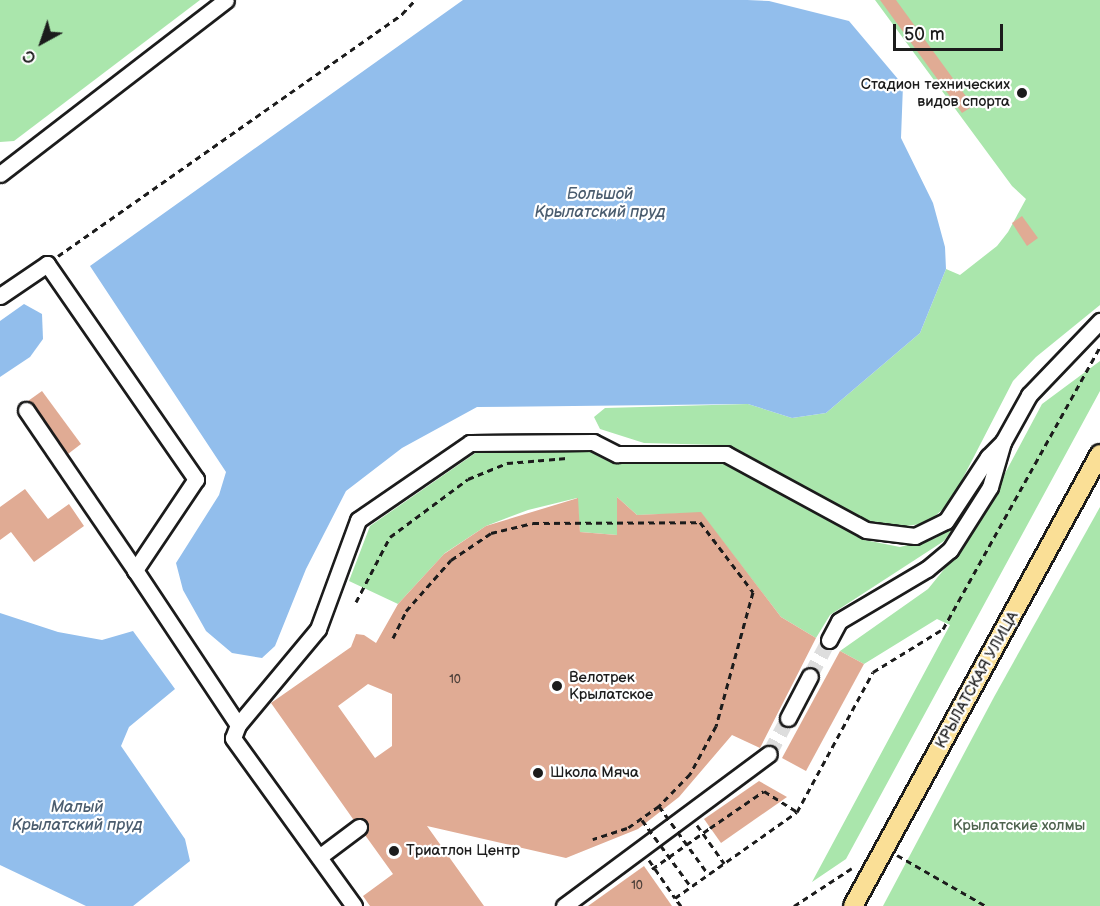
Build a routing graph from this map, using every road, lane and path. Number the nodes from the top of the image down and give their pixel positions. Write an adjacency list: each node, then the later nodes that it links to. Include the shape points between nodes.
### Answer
1 (226, 0): 3 (lane)
2 (415, 0): 4 (path, via 402,14)
3 (0, 174)
4 (47, 264): 5 (lane); 12 (lane, via 196,478)
5 (0, 296)
6 (1100, 321): 9 (lane, via 1029,395)
7 (1100, 347): 21 (path, via 943,629 873,672)
8 (26, 410): 12 (lane)
9 (1004, 442): 15 (lane, via 990,487 950,550 927,569 839,621); 18 (lane, via 988,457 946,521 915,536 896,537 866,530 726,454 616,454 593,442 470,443 358,519 318,629)
10 (1100, 454): 41 (main road, КРЫЛАТСКАЯ УЛИЦА)
11 (573, 458): 13 (path, via 507,463 468,479 390,537)
12 (135, 570): 18 (lane)
13 (357, 602)
14 (393, 638): 20 (path, via 406,611 451,560 491,533 533,523 699,522 753,592 716,726 690,774)
15 (829, 640)
16 (810, 676): 17 (lane)
17 (788, 718)
18 (238, 725): 29 (lane, via 232,738)
19 (769, 754): 22 (lane)
20 (659, 806): 23 (path); 26 (path, bridge)
21 (797, 812): 26 (path, bridge, via 764,791); 31 (path)
22 (690, 815): 27 (lane); 31 (path)
23 (642, 820): 25 (path); 30 (path, bridge)
24 (359, 827): 29 (lane)
25 (593, 839)
26 (687, 844): 30 (path, bridge); 34 (path, bridge)
27 (642, 849): 36 (path); 38 (lane)
28 (893, 853): 42 (path)
29 (319, 857): 37 (lane)
30 (669, 857): 33 (path, bridge); 35 (path, bridge)
31 (724, 863): 34 (path)
32 (852, 868): 40 (path)
33 (652, 869)
34 (708, 874): 35 (path)
35 (691, 887): 36 (path)
36 (675, 898): 39 (path)
37 (354, 906)
38 (564, 906)
39 (681, 906)
40 (794, 906)
41 (854, 906)
42 (986, 906)

